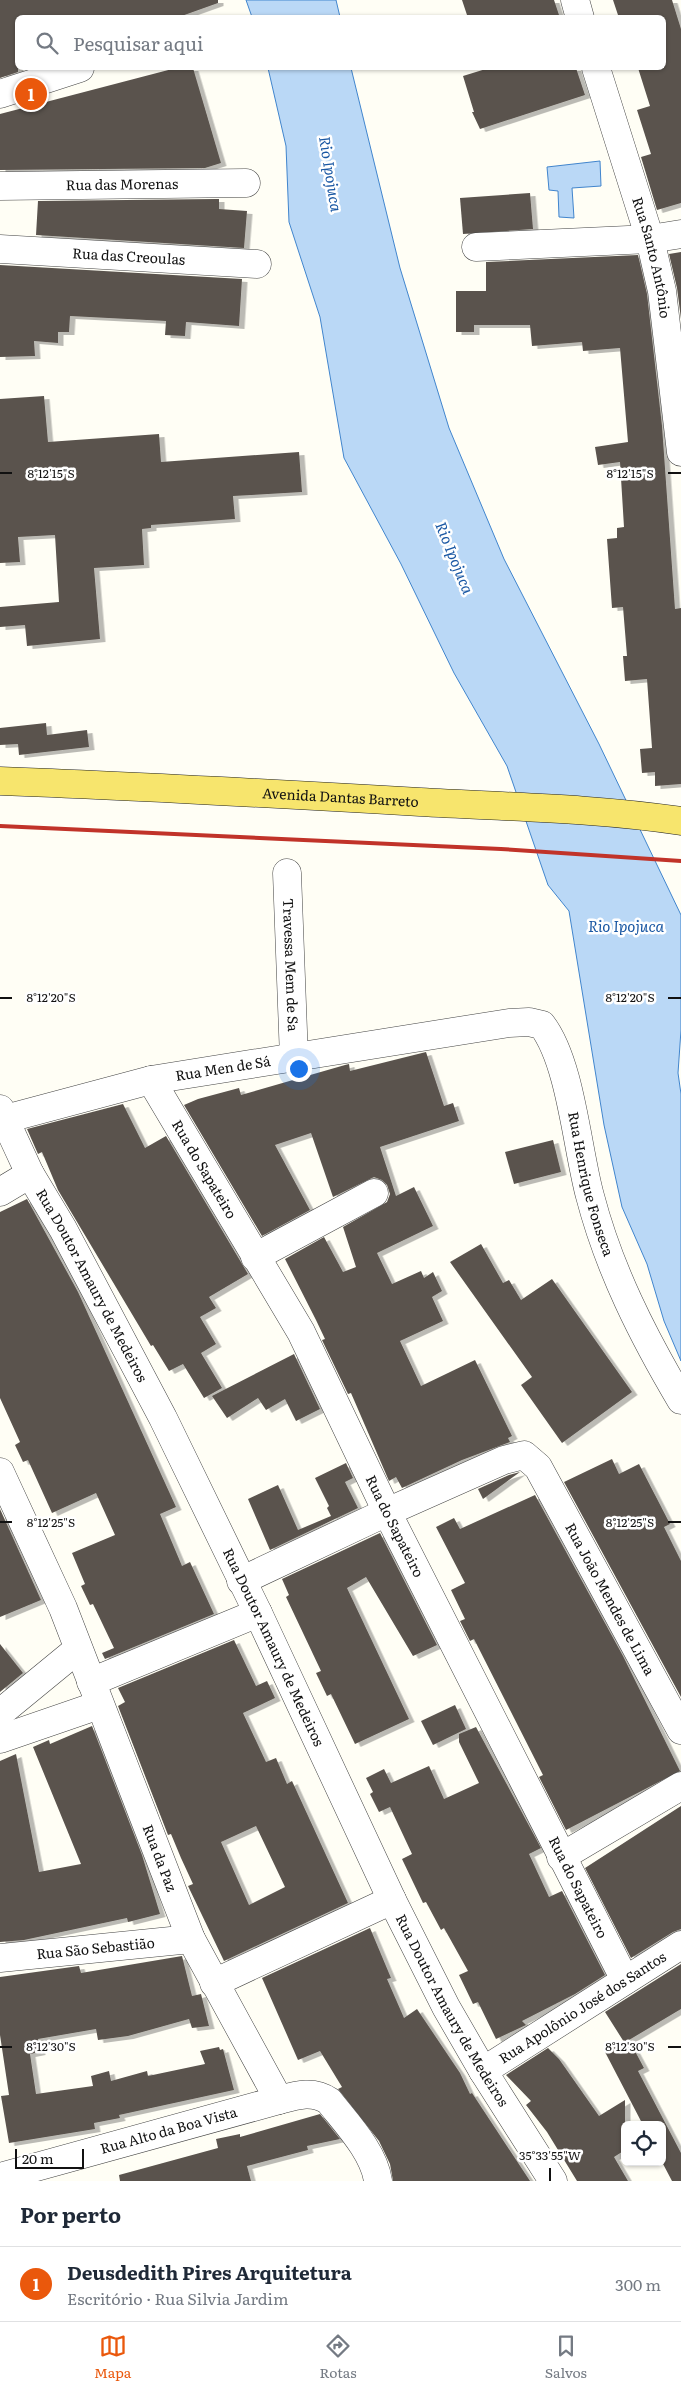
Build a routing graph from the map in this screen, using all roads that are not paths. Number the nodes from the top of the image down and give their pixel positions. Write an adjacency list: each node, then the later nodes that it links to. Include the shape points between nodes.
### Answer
1 (575, 0): 2 (street)
2 (579, 15)
3 (74, 70): 5 (street)
4 (597, 70): 9 (street, Rua Santo Antônio)
5 (0, 94)
6 (246, 183): 7 (street, Rua das Morenas)
7 (0, 186)
8 (681, 234): 9 (street)
9 (650, 239): 10 (street); 13 (street, Rua Santo Antônio, via 662,291)
10 (476, 247)
11 (0, 249): 12 (street, Rua das Creoulas)
12 (257, 264)
13 (681, 452)
14 (0, 782): 15 (main road, Avenida Dantas Barreto, via 153,787 540,809)
15 (681, 821)
16 (287, 873): 18 (street, Travessa Mem de Sa)
17 (474, 1029): 18 (street, Rua Men de Sá); 25 (street, Rua Henrique Fonseca, via 529,1022 542,1025 551,1037 565,1080 590,1197 606,1246 637,1324)
18 (294, 1058): 19 (street, Rua Men de Sá)
19 (151, 1080): 20 (street, Rua Men de Sá); 24 (street, Rua do Sapateiro)
20 (2, 1114): 21 (street, Rua Doutor Amaury de Medeiros)
21 (30, 1174): 22 (street); 28 (street, Rua Doutor Amaury de Medeiros, via 63,1229 162,1418)
22 (0, 1192)
23 (374, 1194): 24 (street)
24 (255, 1257): 27 (street, Rua do Sapateiro, via 301,1332)
25 (681, 1400)
26 (0, 1472): 30 (street, Rua da Paz, via 63,1608)
27 (387, 1512): 28 (street); 33 (street, Rua João Mendes de Lima, via 519,1455 529,1457 538,1467); 36 (street, Rua do Sapateiro)
28 (241, 1581): 29 (street, Rua Doutor Amaury de Medeiros)
29 (258, 1613): 31 (street); 37 (street, Rua Doutor Amaury de Medeiros)
30 (78, 1649): 31 (street, Rua da Paz); 32 (street)
31 (95, 1694): 34 (street); 38 (street, Rua da Paz)
32 (0, 1713)
33 (681, 1730)
34 (0, 1739)
35 (681, 1786): 36 (street)
36 (561, 1857): 41 (street, Rua do Sapateiro)
37 (392, 1900): 42 (street); 43 (street, Rua Doutor Amaury de Medeiros, via 446,2007)
38 (192, 1939): 40 (street, Rua São Sebastião); 42 (street, Rua da Paz)
39 (681, 1945): 41 (street, Rua Apolônio José dos Santos)
40 (0, 1958)
41 (625, 1980): 43 (street, Rua Apolônio José dos Santos)
42 (214, 1983): 44 (street, Rua da Paz)
43 (483, 2071): 47 (street, Rua Doutor Amaury de Medeiros)
44 (279, 2100): 45 (street, Rua Alto da Boa Vista); 46 (street, via 307,2094 329,2101 363,2147)
45 (0, 2177)
46 (378, 2181)
47 (554, 2181)

